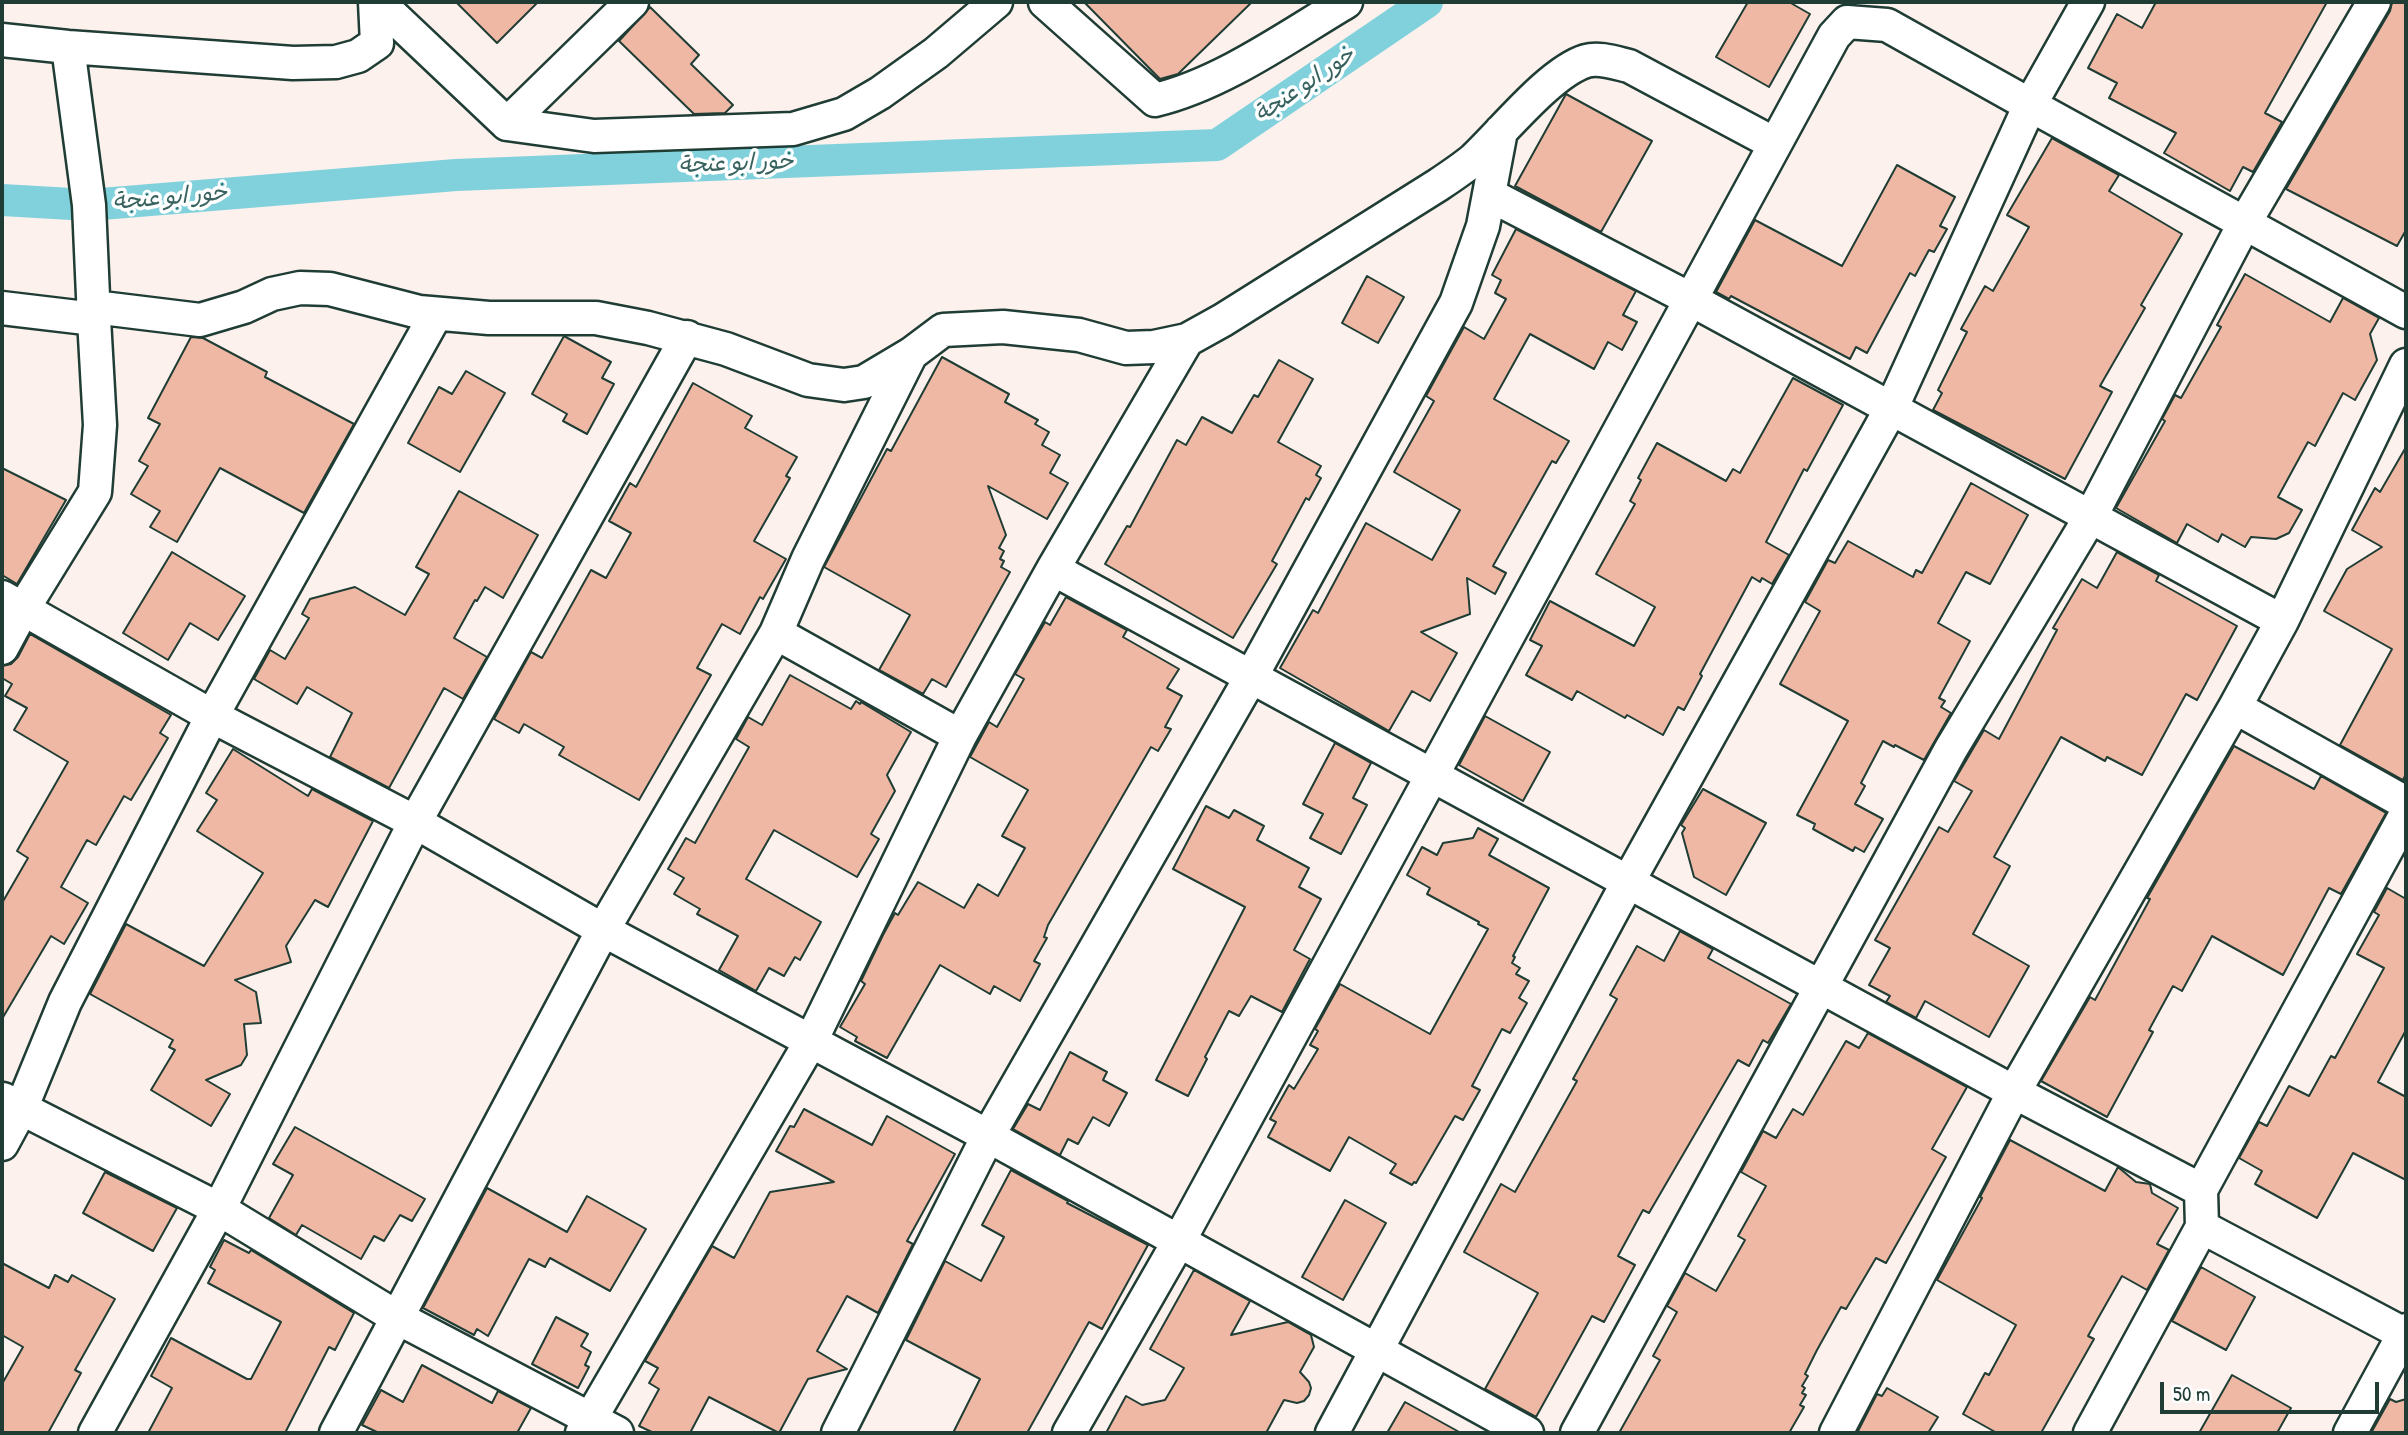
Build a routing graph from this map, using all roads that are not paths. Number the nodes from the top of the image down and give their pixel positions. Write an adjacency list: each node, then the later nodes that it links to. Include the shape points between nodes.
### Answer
1 (376, 2): 9 (street, via 377,43 358,56 336,62 293,64); 11 (street)
2 (632, 2): 11 (street)
3 (996, 2): 11 (street, via 880,93 844,114 793,129 594,136)
4 (1045, 2): 5 (street, via 1155,100 1208,83)
5 (1346, 2)
6 (2088, 2): 10 (street)
7 (2374, 2): 15 (street)
8 (2, 40): 9 (street)
9 (68, 47): 19 (street, via 89,205)
10 (2031, 105): 13 (street, via 1887,25 1847,22 1833,36); 15 (street); 25 (street)
11 (507, 124)
12 (1501, 131): 13 (street, via 1569,69 1589,60 1629,66); 14 (street); 22 (street, via 1471,162 1438,185)
13 (1774, 144): 16 (street)
14 (1490, 195): 16 (street); 32 (street, via 1456,303)
15 (2244, 224): 18 (street); 26 (street)
16 (1690, 299): 25 (street); 36 (street)
17 (2, 308): 19 (street)
18 (2406, 312)
19 (94, 313): 20 (street, via 200,320 272,294 330,289); 28 (street, via 100,425 95,492)
20 (436, 314): 21 (street, via 596,318); 34 (street)
21 (687, 337): 23 (street, via 808,380 844,385 864,382); 39 (street)
22 (1187, 340): 23 (street, via 1126,348 1079,335 979,328 943,330); 27 (street)
23 (911, 354): 30 (street)
24 (2406, 365): 29 (street)
25 (1892, 407): 26 (street); 40 (street)
26 (2091, 516): 29 (street); 42 (street, via 1951,749)
27 (1053, 569): 32 (street); 35 (street)
28 (12, 603): 31 (street); 34 (street)
29 (2283, 621): 33 (street)
30 (776, 633): 35 (street); 41 (street)
31 (2, 648)
32 (1251, 677): 36 (street); 46 (street)
33 (2235, 707): 37 (street); 44 (street)
34 (212, 716): 39 (street); 45 (street)
35 (960, 736): 43 (street)
36 (1432, 774): 40 (street); 51 (street)
37 (2406, 803)
38 (2406, 814): 48 (street)
39 (415, 822): 41 (street); 49 (street)
40 (1628, 882): 42 (street); 54 (street)
41 (603, 930): 43 (street); 52 (street)
42 (1820, 986): 44 (street); 62 (street)
43 (811, 1041): 46 (street); 55 (street)
44 (2014, 1092): 48 (street); 63 (street)
45 (11, 1104): 47 (street); 49 (street)
46 (988, 1136): 51 (street); 58 (street)
47 (2, 1143)
48 (2201, 1190): 50 (street)
49 (219, 1209): 52 (street); 56 (street)
50 (2203, 1227): 53 (street); 64 (street)
51 (1180, 1241): 54 (street); 59 (street)
52 (398, 1318): 55 (street); 57 (street)
53 (2405, 1333): 65 (street)
54 (1377, 1350): 60 (street); 61 (street)
55 (597, 1428)
56 (94, 1433)
57 (336, 1433)
58 (838, 1433)
59 (1069, 1433)
60 (1332, 1433)
61 (1527, 1433)
62 (1577, 1433)
63 (1836, 1433)
64 (2090, 1433)
65 (2350, 1433)

